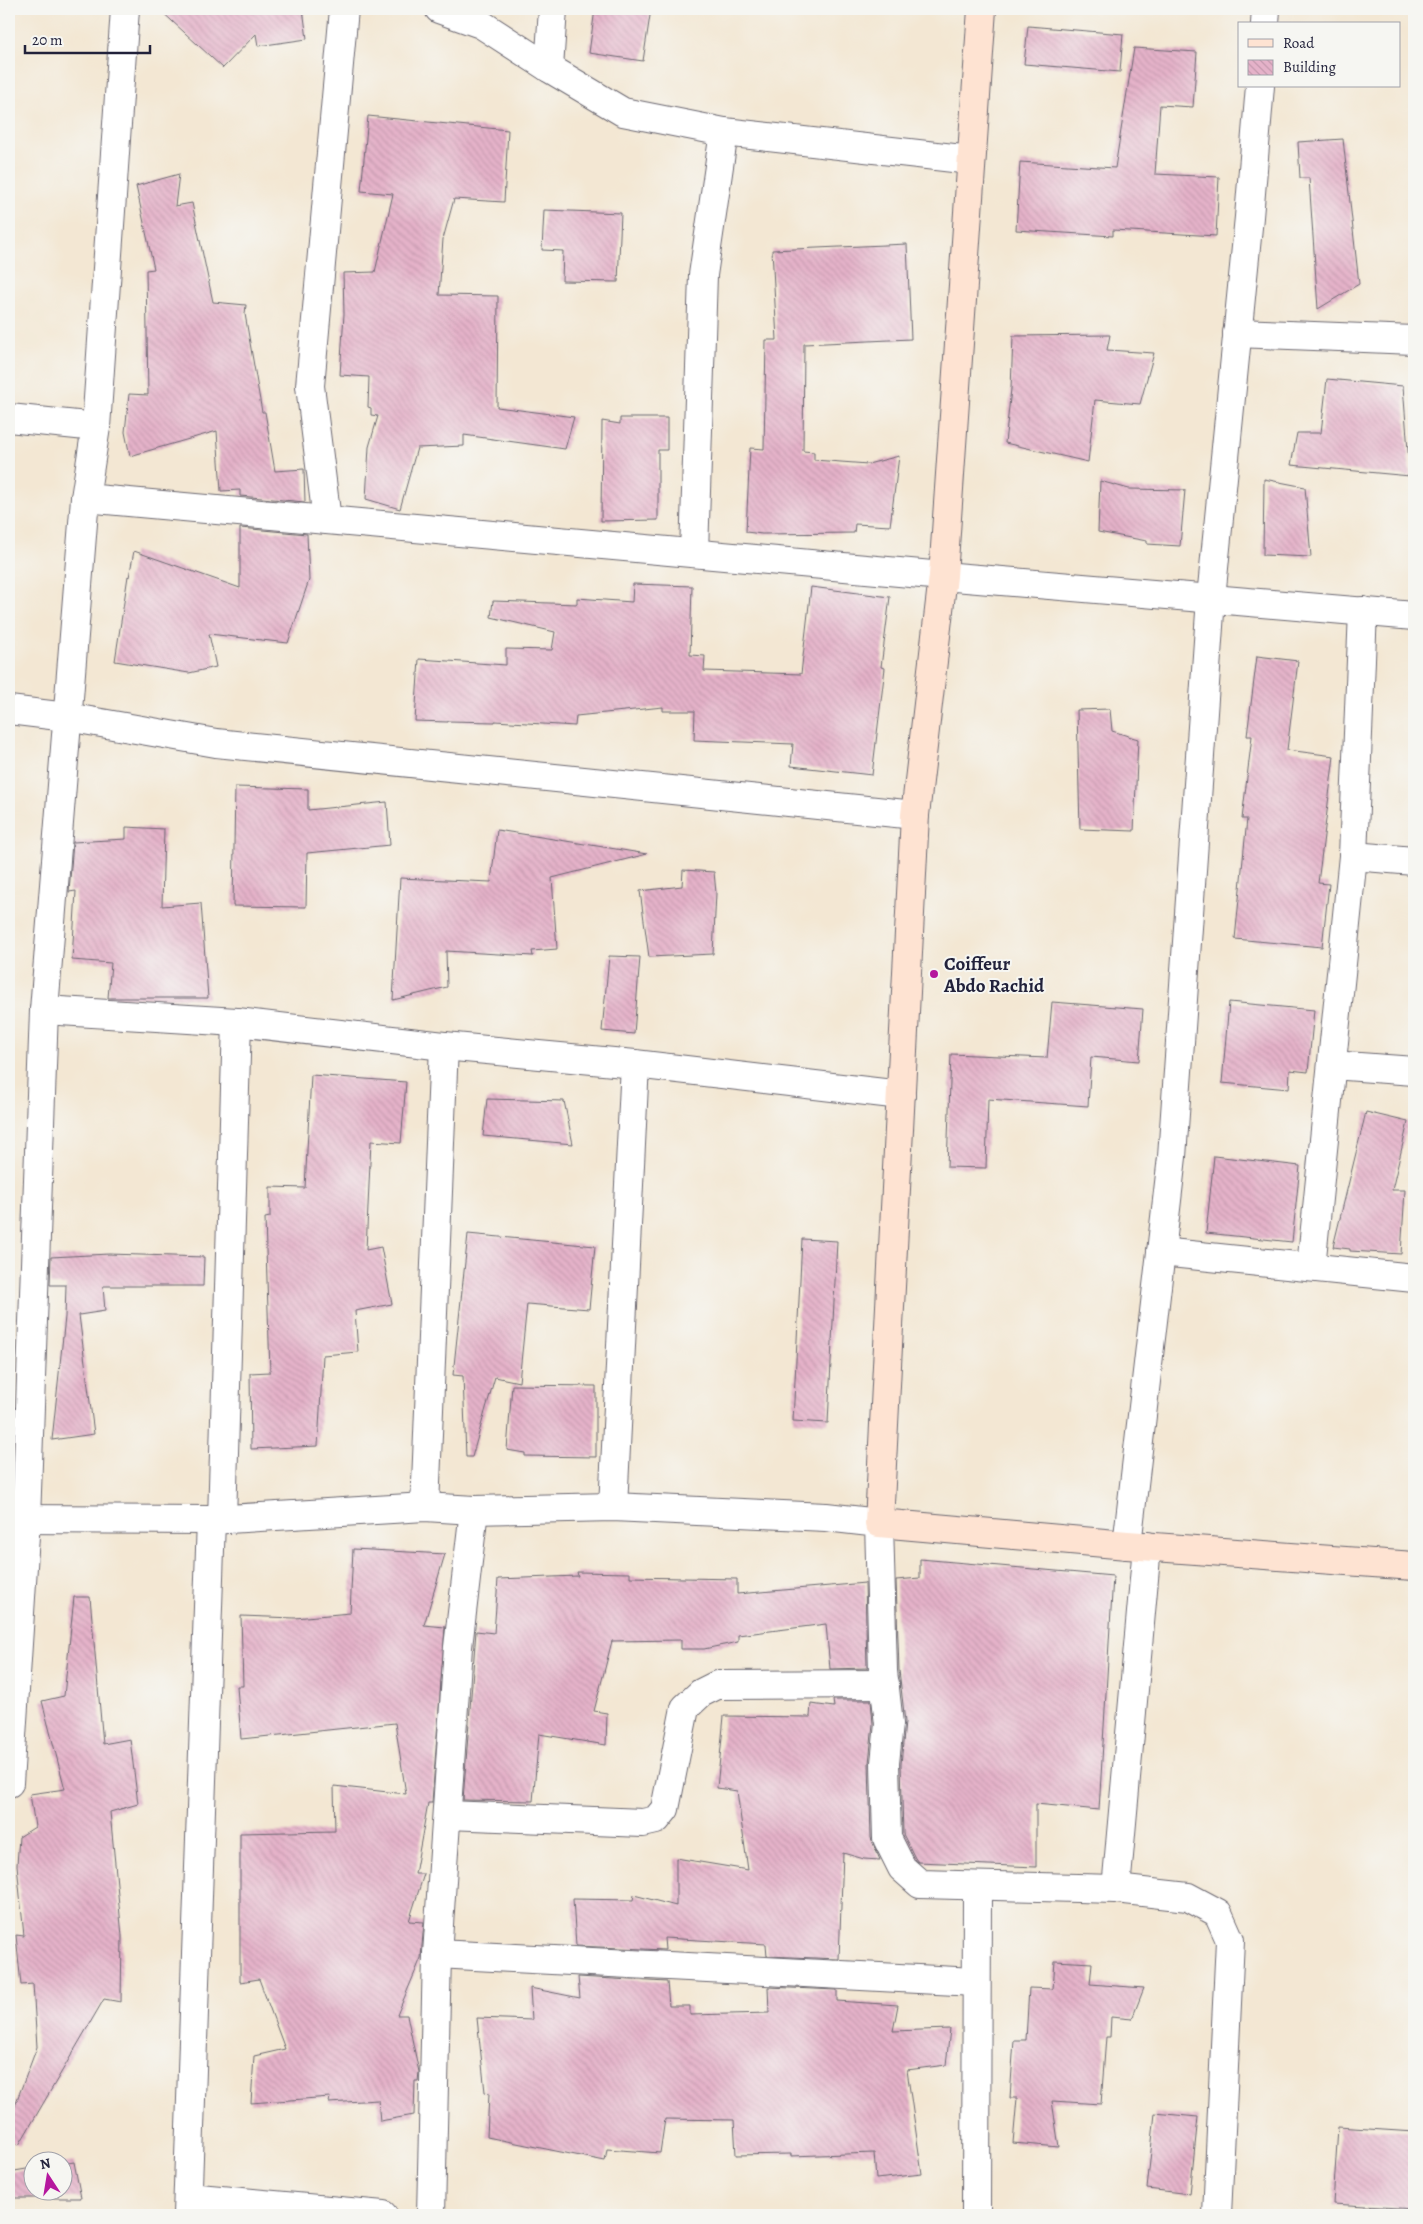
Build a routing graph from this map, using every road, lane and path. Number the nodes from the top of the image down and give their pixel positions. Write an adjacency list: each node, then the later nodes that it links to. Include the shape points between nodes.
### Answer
1 (125, 9): 15 (street)
2 (344, 9): 17 (street, via 310,386)
3 (439, 9): 8 (street, via 481,24)
4 (553, 9): 8 (street)
5 (982, 9): 11 (main road)
6 (1266, 9): 7 (street)
7 (1265, 22)
8 (549, 68): 10 (street, via 623,112)
9 (1260, 88): 12 (street)
10 (724, 132): 11 (street); 18 (street, via 703,275)
11 (972, 160): 19 (main road)
12 (1237, 333): 13 (street); 20 (street)
13 (1414, 340)
14 (9, 418): 15 (street)
15 (96, 427): 16 (street)
16 (85, 498): 17 (street); 24 (street)
17 (327, 520): 18 (street)
18 (694, 553): 19 (street)
19 (943, 576): 20 (street); 25 (main road)
20 (1211, 598): 21 (street); 35 (street, via 1172,1157)
21 (1362, 611): 22 (street); 26 (street)
22 (1414, 616)
23 (9, 710): 24 (street)
24 (67, 717): 25 (street, via 216,743); 28 (street)
25 (915, 816): 34 (main road)
26 (1353, 856): 27 (street); 32 (street)
27 (1414, 860)
28 (44, 1010): 29 (street); 41 (street)
29 (237, 1022): 30 (street); 42 (street)
30 (444, 1046): 31 (street); 38 (street)
31 (635, 1064): 34 (street); 39 (street)
32 (1332, 1065): 33 (street); 36 (street)
33 (1414, 1071)
34 (901, 1095): 43 (main road)
35 (1161, 1252): 36 (street); 44 (street)
36 (1310, 1267): 37 (street)
37 (1414, 1278)
38 (425, 1507): 40 (street); 42 (street)
39 (613, 1507): 40 (street); 43 (street, via 826,1517)
40 (474, 1510): 48 (street, via 458,1647)
41 (18, 1520): 42 (street); 47 (street)
42 (217, 1520): 53 (street)
43 (879, 1523): 44 (main road); 46 (street)
44 (1137, 1546): 45 (main road); 50 (street)
45 (1414, 1566)
46 (885, 1684): 48 (street, via 717,1686 701,1693 685,1708 665,1809 656,1820 644,1823); 49 (street, via 889,1724 885,1763 887,1838 902,1868 920,1884)
47 (9, 1783)
48 (448, 1815): 51 (street)
49 (977, 1886): 50 (street); 52 (street)
50 (1116, 1889): 57 (street, via 1188,1897 1218,1913 1230,1940)
51 (438, 1954): 52 (street); 55 (street)
52 (975, 1982): 56 (street)
53 (188, 2206): 54 (street)
54 (383, 2215)
55 (431, 2215)
56 (976, 2215)
57 (1217, 2215)

